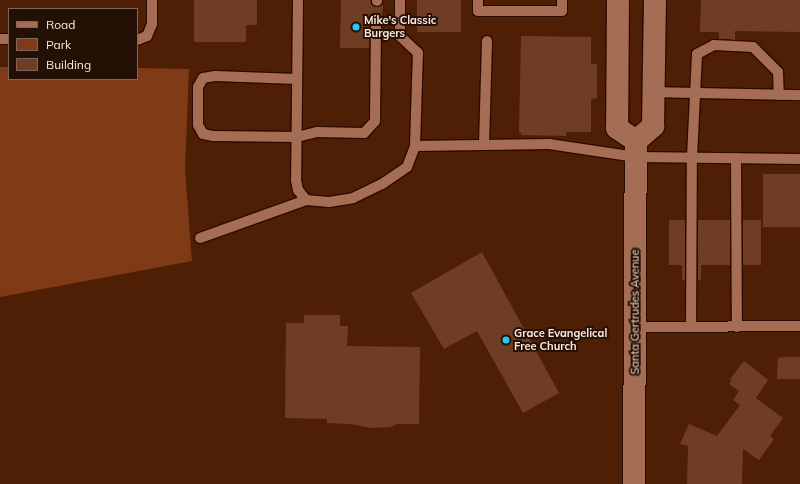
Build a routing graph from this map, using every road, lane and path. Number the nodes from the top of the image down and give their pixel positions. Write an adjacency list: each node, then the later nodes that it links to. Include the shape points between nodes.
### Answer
1 (152, 0): 9 (lane, via 152,24 146,36)
2 (298, 0): 11 (lane)
3 (400, 0): 18 (lane, via 400,36 418,53)
4 (478, 0): 5 (lane, via 478,11 562,11)
5 (562, 0)
6 (618, 0): 19 (main road, via 617,128)
7 (655, 0): 12 (main road)
8 (376, 20): 16 (lane, via 375,121 364,133 317,132)
9 (138, 40)
10 (487, 41): 17 (lane)
11 (297, 79): 16 (lane); 16 (lane, via 215,76 203,78 198,86 198,125 203,134 213,136)
12 (654, 92): 13 (lane); 19 (main road, via 653,126)
13 (695, 93): 14 (lane); 14 (lane, via 697,54 714,46 754,48 778,72); 20 (lane)
14 (778, 95): 15 (lane)
15 (800, 95)
16 (297, 137): 23 (lane, via 296,180 298,190)
17 (484, 144): 18 (lane); 19 (lane, via 550,144)
18 (414, 146): 23 (lane, via 407,167 382,184 353,198 329,202)
19 (636, 149): 20 (lane); 27 (main road, Santa Gertrudes Avenue)
20 (692, 157): 21 (lane); 28 (lane)
21 (736, 158): 22 (lane); 25 (lane)
22 (800, 159)
23 (306, 200): 24 (lane)
24 (200, 238)
25 (737, 326): 26 (lane); 28 (lane)
26 (800, 326)
27 (635, 327): 28 (lane); 29 (main road, Santa Gertrudes Avenue)
28 (691, 327)
29 (634, 484)

